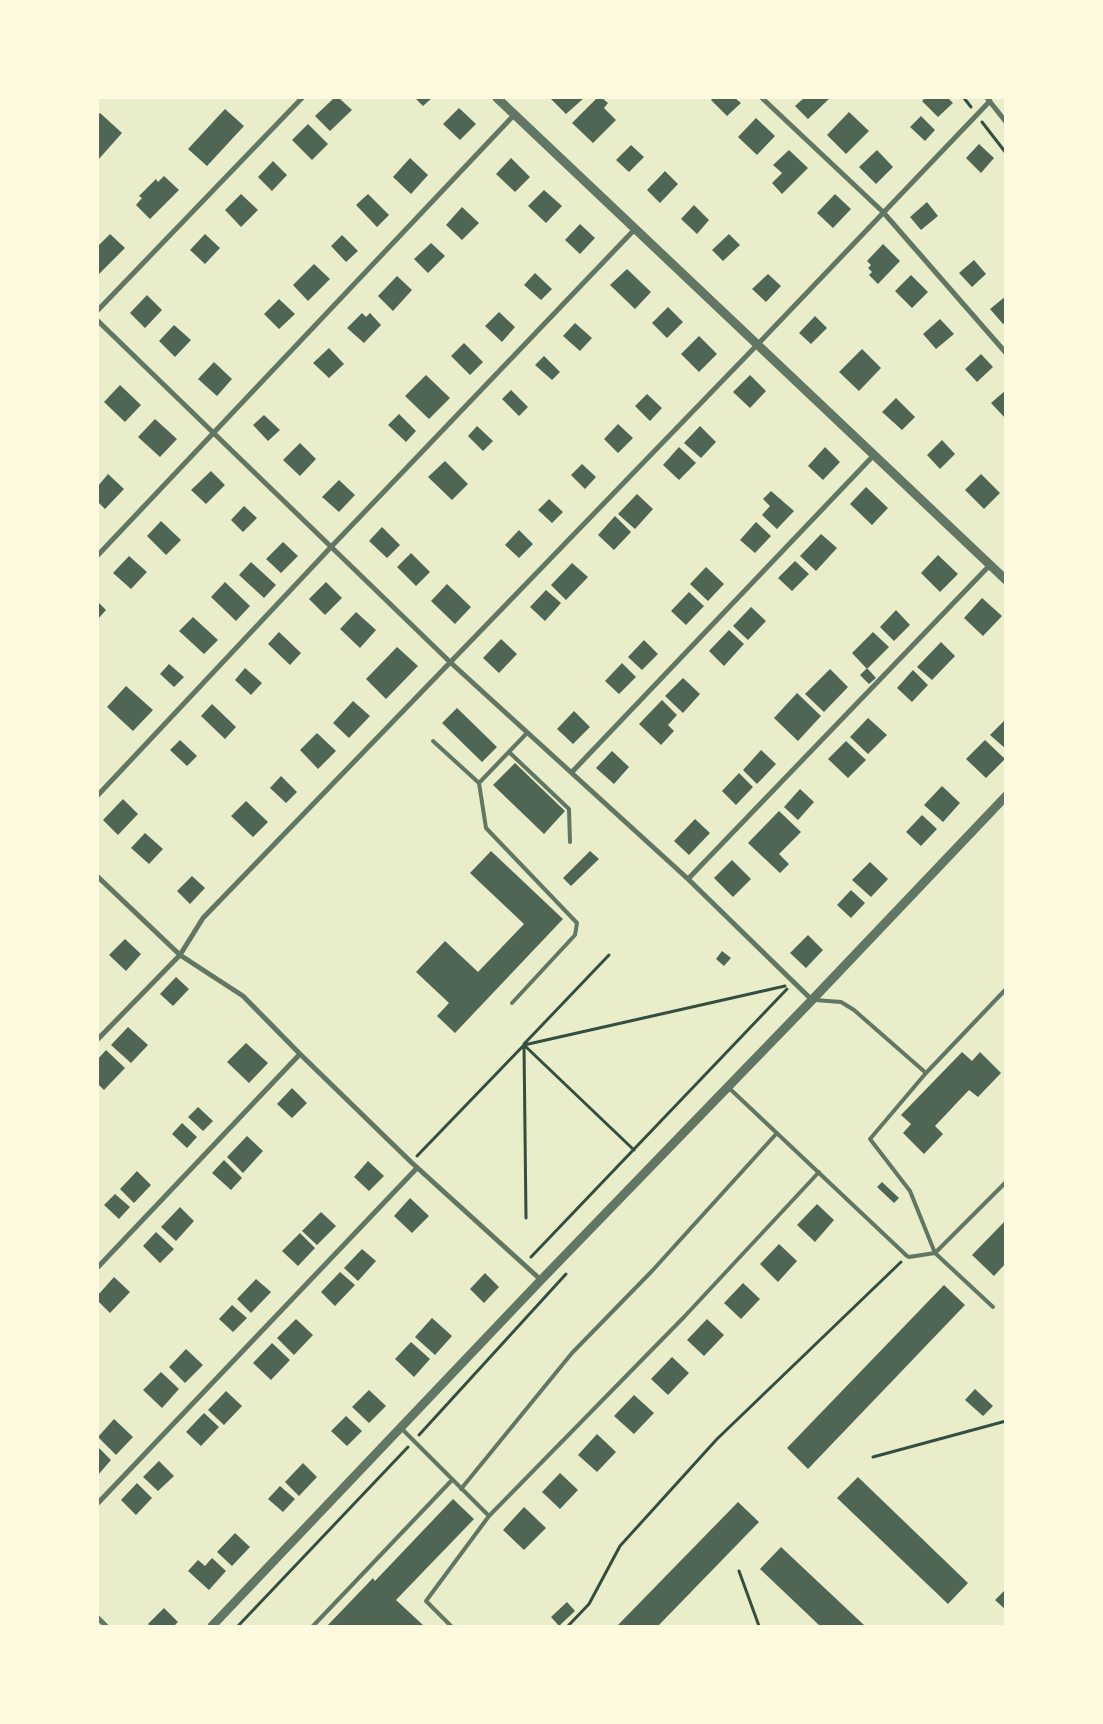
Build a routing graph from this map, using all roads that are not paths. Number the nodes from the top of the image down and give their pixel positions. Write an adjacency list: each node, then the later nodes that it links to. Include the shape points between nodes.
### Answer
1 (302, 98): 9 (street)
2 (497, 98): 5 (street)
3 (762, 98): 7 (street)
4 (988, 100): 6 (street); 7 (street)
5 (515, 114): 8 (street); 13 (street)
6 (1006, 122)
7 (883, 212): 11 (street); 12 (street)
8 (635, 229): 11 (street); 15 (street)
9 (98, 310)
10 (98, 322): 13 (street)
11 (757, 345): 14 (street); 19 (street)
12 (1006, 353)
13 (214, 433): 15 (street); 16 (street)
14 (874, 455): 17 (street); 23 (street)
15 (331, 547): 19 (street); 25 (street)
16 (98, 555)
17 (990, 565): 18 (street); 29 (street)
18 (1006, 580)
19 (450, 662): 20 (street); 30 (street, via 203,918)
20 (527, 733): 22 (lane); 23 (street)
21 (433, 741): 24 (lane)
22 (509, 752): 24 (lane); 27 (lane, via 569,809)
23 (572, 772): 29 (street)
24 (478, 783): 33 (lane, via 486,828 577,924 574,935)
25 (98, 796)
26 (1006, 796): 32 (street)
27 (570, 842)
28 (98, 878): 30 (street)
29 (688, 879): 32 (street)
30 (180, 955): 34 (street); 35 (street, via 243,996)
31 (1006, 989): 36 (lane)
32 (812, 1000): 36 (lane, via 841,1002 854,1010); 37 (street)
33 (512, 1003)
34 (98, 1039)
35 (300, 1054): 39 (street); 43 (street)
36 (926, 1073): 42 (lane, via 870,1139 910,1191)
37 (728, 1087): 38 (lane); 44 (street)
38 (777, 1134): 40 (lane); 48 (lane, via 572,1353)
39 (417, 1168): 44 (street); 49 (street)
40 (819, 1172): 42 (lane, via 909,1258); 50 (lane, via 684,1317)
41 (1006, 1182): 42 (lane)
42 (935, 1253): 45 (lane)
43 (98, 1268)
44 (541, 1280): 46 (street)
45 (993, 1307)
46 (401, 1428): 47 (lane); 52 (street)
47 (452, 1480): 48 (lane); 54 (lane)
48 (461, 1489): 50 (lane)
49 (98, 1503)
50 (489, 1516): 55 (lane, via 426,1601)
51 (98, 1618): 53 (street)
52 (215, 1625)
53 (106, 1626)
54 (313, 1626)
55 (451, 1626)

